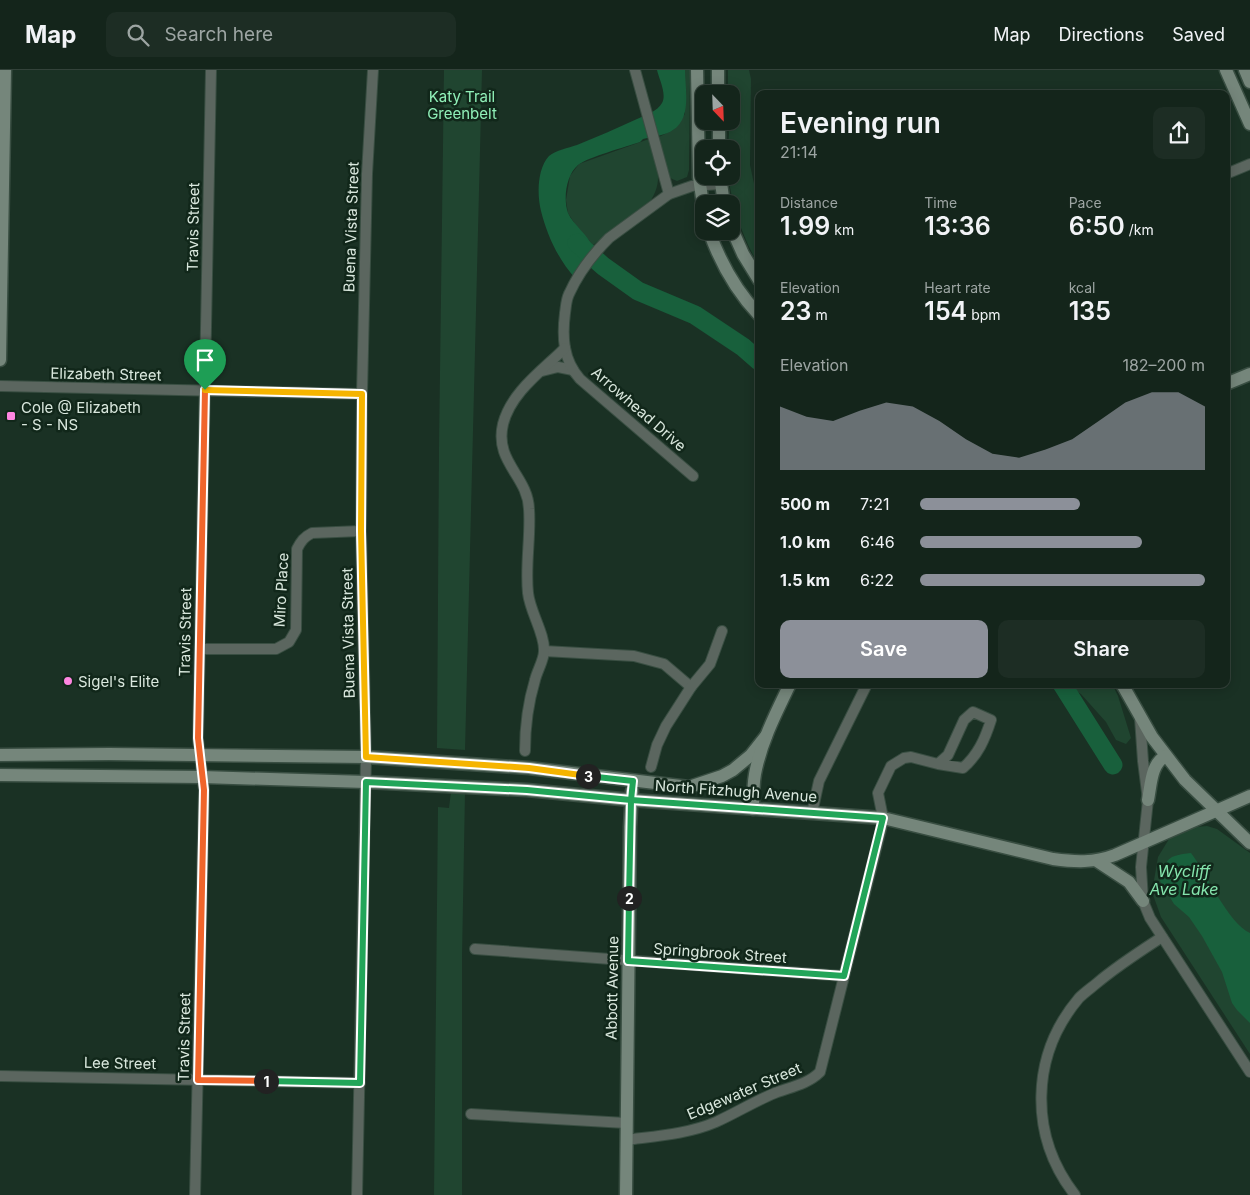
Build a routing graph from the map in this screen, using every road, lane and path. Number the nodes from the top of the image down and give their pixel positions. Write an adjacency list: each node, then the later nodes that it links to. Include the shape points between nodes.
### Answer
1 (5, 70): 25 (main road)
2 (211, 70): 31 (street, Travis Street)
3 (373, 70): 32 (street, Buena Vista Street)
4 (635, 70): 16 (street)
5 (697, 70): 15 (main road)
6 (718, 70): 10 (main road)
7 (1226, 70): 11 (main road)
8 (1245, 70): 9 (main road)
9 (1250, 82)
10 (718, 85)
11 (1250, 124)
12 (1250, 164): 13 (street)
13 (1230, 172)
14 (703, 185): 15 (street)
15 (700, 186): 16 (street); 17 (main road)
16 (669, 194): 24 (street, via 618,230 602,245 578,278 568,296)
17 (701, 195)
18 (713, 240): 22 (main road, via 722,264)
19 (737, 240): 20 (main road)
20 (755, 273)
21 (755, 280): 22 (main road)
22 (738, 289): 23 (main road)
23 (755, 310)
24 (565, 348): 26 (street); 27 (street)
25 (0, 360)
26 (571, 366): 27 (street); 33 (street, Arrowhead Drive, via 580,379)
27 (542, 371): 37 (street, via 514,399 503,424 502,445 509,464 527,493 528,592)
28 (1250, 374): 29 (main road)
29 (1230, 382)
30 (0, 386): 31 (street, Elizabeth Street)
31 (205, 390): 32 (street, Elizabeth Street); 36 (street, Travis Street)
32 (362, 394): 34 (street, Buena Vista Street)
33 (693, 476)
34 (361, 531): 36 (street, Miro Place, via 319,531 305,536 300,542 297,549 296,630 289,642 276,649); 48 (street, Buena Vista Street)
35 (722, 631): 38 (street, via 710,664)
36 (200, 649): 46 (street, Travis Street)
37 (544, 652): 38 (street, via 634,656 664,664); 44 (street, via 525,729)
38 (691, 687): 50 (street, via 666,726)
39 (788, 688): 43 (main road)
40 (865, 688): 62 (street, via 819,781)
41 (1124, 688): 42 (main road)
42 (1137, 713): 47 (main road); 59 (street)
43 (766, 736): 54 (main road, North Fitzhugh Avenue, via 751,755 722,776 689,787); 60 (main road, via 755,773)
44 (525, 751)
45 (0, 755): 46 (main road, North Fitzhugh Avenue)
46 (199, 755): 48 (main road, North Fitzhugh Avenue); 53 (street, Travis Street)
47 (1166, 756): 59 (main road, via 1156,765); 61 (main road, via 1184,780)
48 (366, 757): 51 (main road, North Fitzhugh Avenue); 55 (street, Buena Vista Street)
49 (938, 764): 49 (street, via 948,755 964,720 973,712 991,720 979,751 963,768); 63 (street, via 910,757 891,766 878,794)
50 (651, 767)
51 (529, 768): 54 (main road, North Fitzhugh Avenue); 56 (main road)
52 (0, 775): 53 (main road, North Fitzhugh Avenue)
53 (202, 777): 55 (main road, North Fitzhugh Avenue); 74 (street, Travis Street)
54 (633, 781): 58 (main road, Abbott Avenue)
55 (366, 782): 56 (main road, North Fitzhugh Avenue); 75 (street, Buena Vista Street)
56 (527, 790): 58 (main road, North Fitzhugh Avenue)
57 (1250, 796): 61 (main road, North Fitzhugh Avenue)
58 (631, 800): 60 (main road, North Fitzhugh Avenue); 70 (main road, Abbott Avenue)
59 (1148, 800): 65 (street)
60 (753, 808): 62 (main road, North Fitzhugh Avenue)
61 (1215, 811): 64 (main road); 65 (main road, North Fitzhugh Avenue)
62 (812, 813): 63 (main road, North Fitzhugh Avenue)
63 (883, 818): 66 (main road, North Fitzhugh Avenue, via 1053,859); 71 (street)
64 (1250, 843)
65 (1142, 844): 66 (main road, North Fitzhugh Avenue); 67 (street)
66 (1097, 861): 67 (main road, via 1129,882)
67 (1143, 901): 68 (street)
68 (1162, 938): 72 (street); 82 (street, via 1122,963 1080,997 1066,1016 1048,1055 1042,1076 1041,1109 1045,1134 1060,1174)
69 (475, 949): 70 (street, Springbrook Street)
70 (628, 961): 71 (street, Springbrook Street); 77 (main road, Abbott Avenue)
71 (844, 976): 78 (street, Edgewater Street, via 820,1072 814,1078 687,1132)
72 (1250, 1072)
73 (0, 1076): 74 (street, Lee Street)
74 (198, 1080): 75 (street, Lee Street); 79 (street, Travis Street)
75 (360, 1083): 80 (street, Buena Vista Street)
76 (471, 1114): 77 (street)
77 (626, 1123): 78 (main road, Abbott Avenue)
78 (626, 1140): 81 (main road, Abbott Avenue)
79 (196, 1195)
80 (357, 1195)
81 (626, 1195)
82 (1075, 1195)

